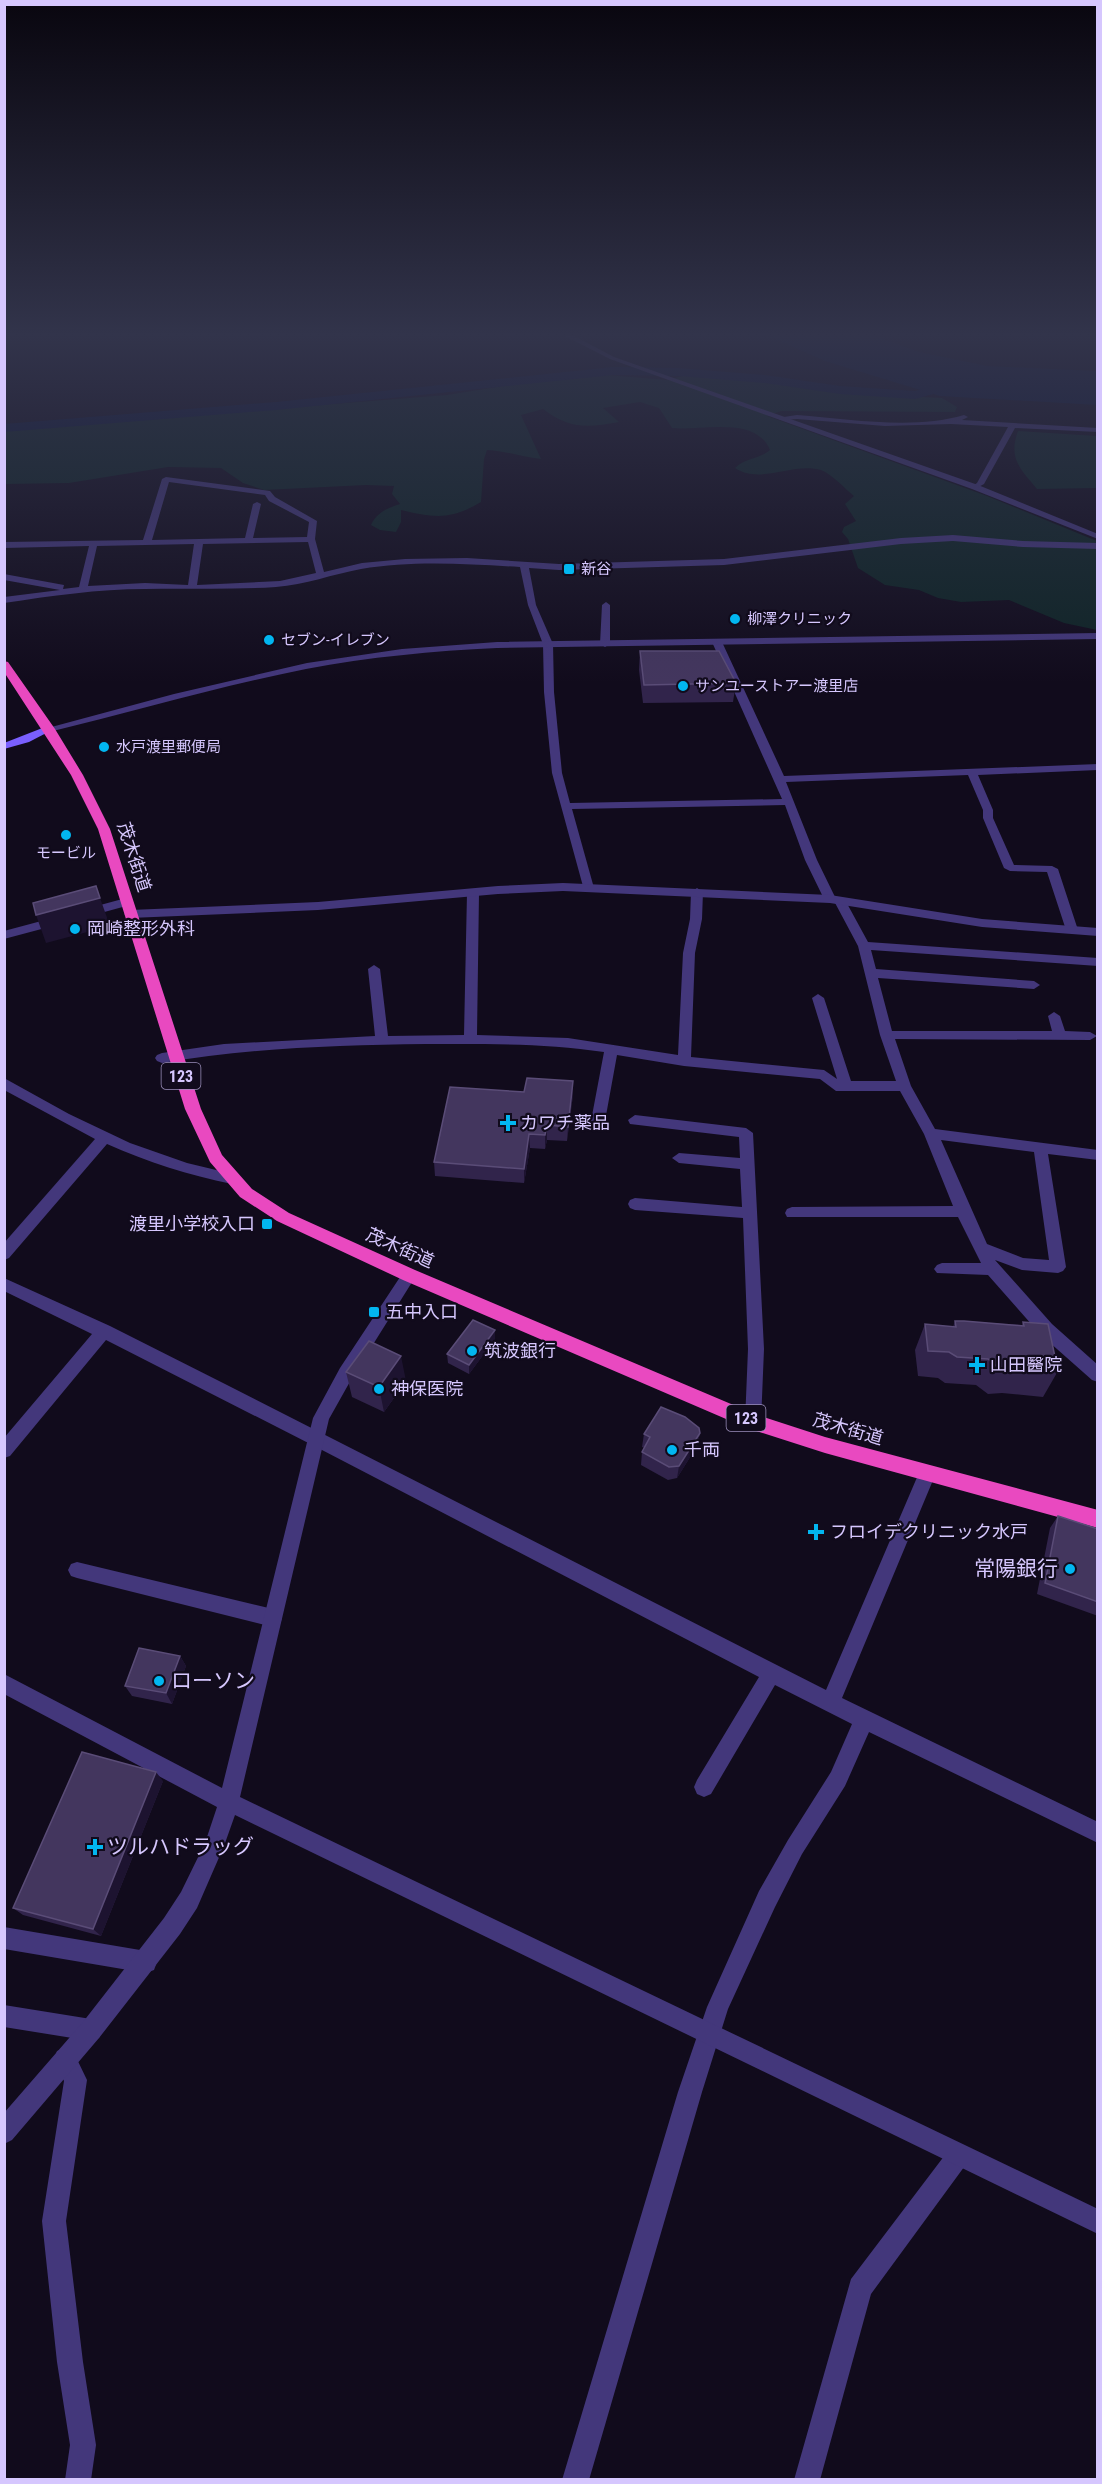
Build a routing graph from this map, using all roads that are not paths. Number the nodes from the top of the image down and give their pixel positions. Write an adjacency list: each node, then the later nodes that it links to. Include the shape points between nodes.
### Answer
1 (874, 451): 3 (street)
2 (998, 451): 3 (street)
3 (975, 487): 5 (street)
4 (257, 504): 7 (street)
5 (1098, 537)
6 (311, 538): 7 (street); 10 (street, via 313,521 267,493 166,479); 14 (street)
7 (249, 539): 8 (street)
8 (199, 540): 10 (street); 16 (street)
9 (94, 542): 10 (street); 11 (street); 17 (street)
10 (147, 542)
11 (4, 545)
12 (1098, 546): 13 (street, via 928,538 724,562)
13 (524, 566): 14 (street, via 467,561 405,562); 23 (street, via 532,605)
14 (321, 575): 16 (street, via 280,584)
15 (4, 577): 18 (street)
16 (192, 588): 17 (street)
17 (83, 589): 18 (street)
18 (72, 590): 19 (street)
19 (4, 600)
20 (606, 605): 24 (street)
21 (1098, 636): 22 (street)
22 (717, 642): 24 (street); 31 (street)
23 (548, 644): 24 (street); 26 (street, via 448,648 340,660 246,679); 33 (street, via 554,752)
24 (605, 644)
25 (4, 664): 26 (highway, 茂木街道 / 123)
26 (49, 729): 27 (main road); 28 (main road); 38 (highway, 茂木街道 / 123, via 104,829)
27 (4, 737)
28 (4, 746)
29 (1098, 767): 30 (street)
30 (972, 773): 31 (street); 39 (street, via 1010,868 1052,869)
31 (780, 779): 32 (street)
32 (790, 802): 33 (street); 37 (street, via 811,860)
33 (565, 806): 34 (street)
34 (588, 888): 35 (street); 36 (street, via 538,887)
35 (697, 892): 37 (street); 56 (street, via 689,953)
36 (473, 893): 38 (street, via 318,906); 52 (street)
37 (835, 900): 39 (street, via 982,923); 42 (street)
38 (128, 908): 41 (street); 55 (highway, 茂木街道 / 123)
39 (1072, 930): 40 (street)
40 (1098, 932)
41 (4, 935)
42 (864, 946): 43 (street); 45 (street)
43 (1098, 962)
44 (374, 969): 53 (street)
45 (870, 973): 46 (street); 49 (street)
46 (1034, 985)
47 (818, 998): 58 (street)
48 (1054, 1016): 50 (street)
49 (887, 1035): 50 (street); 59 (street)
50 (1060, 1036): 51 (street)
51 (1090, 1036)
52 (470, 1038): 53 (street); 54 (street, via 545,1040)
53 (382, 1040): 55 (street, via 224,1048)
54 (611, 1051): 56 (street); 61 (street)
55 (168, 1057): 68 (highway, 茂木街道 / 123, via 205,1138)
56 (684, 1061): 58 (street, via 824,1075 836,1086)
57 (4, 1083): 63 (street)
58 (846, 1086): 59 (street)
59 (904, 1086): 62 (street)
60 (635, 1120): 67 (street, via 746,1133)
61 (598, 1121)
62 (931, 1134): 64 (street); 70 (street)
63 (104, 1138): 68 (street, via 170,1165); 74 (street)
64 (1040, 1148): 65 (street); 73 (street, via 1058,1266 1022,1264)
65 (1098, 1155)
66 (679, 1158): 67 (street)
67 (747, 1164): 71 (street)
68 (232, 1179): 77 (highway, 茂木街道 / 123, via 283,1217)
69 (635, 1204): 71 (street)
70 (963, 1210): 72 (street); 73 (street)
71 (749, 1213): 83 (street, via 756,1349)
72 (792, 1214)
73 (983, 1249): 76 (street)
74 (4, 1254)
75 (942, 1269): 76 (street)
76 (992, 1269): 80 (street)
77 (409, 1275): 83 (highway, 茂木街道 / 123); 84 (street, via 333,1394)
78 (4, 1284): 79 (street)
79 (104, 1331): 84 (street); 85 (street)
80 (1050, 1332): 81 (street); 82 (street)
81 (1026, 1334)
82 (1098, 1375)
83 (753, 1422): 86 (highway, 茂木街道 / 123)
84 (315, 1438): 89 (street); 90 (street)
85 (4, 1451)
86 (927, 1473): 87 (highway, 茂木街道 / 123); 92 (street)
87 (1098, 1519)
88 (78, 1570): 89 (street)
89 (273, 1618): 95 (street)
90 (772, 1672): 92 (street); 94 (street)
91 (4, 1683): 95 (street)
92 (831, 1702): 93 (street)
93 (864, 1720): 96 (street); 101 (street, via 838,1779 767,1899)
94 (704, 1787)
95 (229, 1802): 98 (street, via 189,1900); 101 (street)
96 (1098, 1833)
97 (4, 1938): 98 (street)
98 (146, 1962): 100 (street)
99 (4, 2016): 100 (street)
100 (91, 2030): 102 (street)
101 (709, 2034): 104 (street); 107 (street)
102 (65, 2059): 103 (street); 106 (street, via 76,2080 54,2221 83,2445)
103 (4, 2132)
104 (959, 2155): 105 (street); 108 (street, via 860,2288)
105 (1098, 2222)
106 (78, 2480)
107 (574, 2480)
108 (807, 2480)

